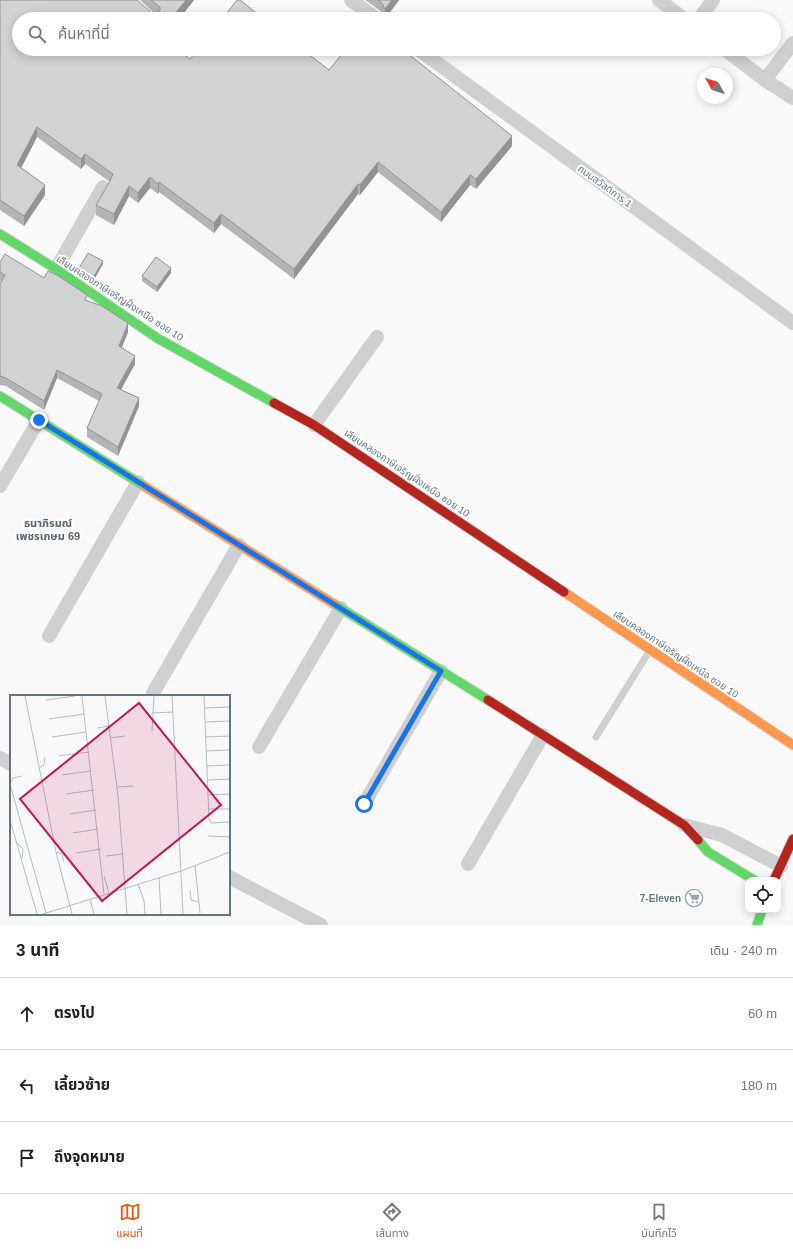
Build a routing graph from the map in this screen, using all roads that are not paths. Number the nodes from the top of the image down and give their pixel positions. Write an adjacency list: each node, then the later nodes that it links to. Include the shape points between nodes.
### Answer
1 (350, 0): 4 (street)
2 (659, 0): 5 (street)
3 (713, 0): 6 (street)
4 (366, 12)
5 (675, 12)
6 (704, 12)
7 (793, 43): 10 (street)
8 (428, 56): 15 (street, ถนนสวัสดิการ 1)
9 (733, 56): 10 (street)
10 (765, 80): 11 (street)
11 (793, 98)
12 (103, 187): 14 (street)
13 (0, 234): 14 (street, เลียบคลองภาษีเจริญฝั่งเหนือ ซอย 10)
14 (56, 269): 19 (street, เลียบคลองภาษีเจริญฝั่งเหนือ ซอย 10, via 157,338)
15 (793, 323)
16 (377, 337): 19 (street)
17 (0, 396): 18 (street)
18 (39, 420): 20 (street); 21 (street)
19 (314, 425): 25 (street, เลียบคลองภาษีเจริญฝั่งเหนือ ซอย 10)
20 (138, 482): 22 (street); 24 (street)
21 (0, 486)
22 (239, 545): 23 (street); 27 (street)
23 (340, 608): 26 (street); 31 (street)
24 (49, 636)
25 (651, 650): 29 (lane); 30 (street, เลียบคลองภาษีเจริญฝั่งเหนือ ซอย 10)
26 (441, 671): 28 (street); 34 (street)
27 (153, 693)
28 (543, 735): 35 (street); 37 (street)
29 (596, 737)
30 (793, 745)
31 (259, 747)
32 (0, 758): 33 (street)
33 (10, 763)
34 (364, 804)
35 (684, 825): 38 (street, via 722,835); 39 (street, via 708,852)
36 (793, 839): 38 (street)
37 (468, 864)
38 (781, 866): 40 (street)
39 (749, 877)
40 (776, 877)
41 (230, 878): 43 (street)
42 (761, 913): 44 (street)
43 (321, 925)
44 (757, 925)

